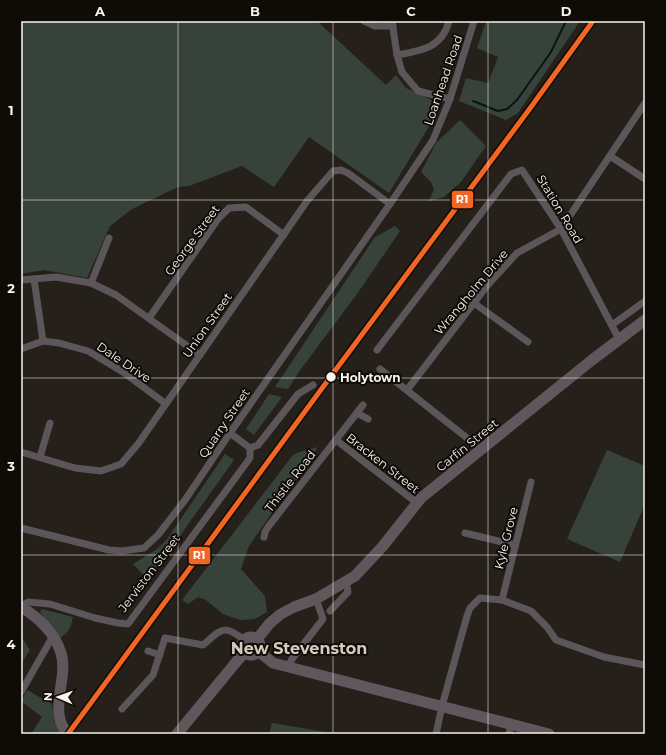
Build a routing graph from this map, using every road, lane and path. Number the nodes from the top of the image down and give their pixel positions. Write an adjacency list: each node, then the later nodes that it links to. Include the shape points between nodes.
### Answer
1 (364, 21): 4 (street, via 375,26)
2 (449, 21): 5 (street, via 441,39 424,50)
3 (474, 21): 6 (street, Loanhead Road)
4 (393, 23): 5 (street)
5 (397, 55): 6 (street, via 402,72 418,91)
6 (450, 99): 10 (street, Loanhead Road, via 433,140)
7 (645, 103): 8 (street, Wrangholm Drive)
8 (610, 156): 9 (street); 11 (street, Wrangholm Drive)
9 (645, 179)
10 (390, 204): 12 (street, Union Street, via 348,173 341,170 333,171 307,201); 36 (street, Quarry Street)
11 (560, 229): 17 (street, Wrangholm Drive, via 518,253); 21 (street, Station Road); 26 (street, Station Road, via 522,170 511,174)
12 (284, 234): 19 (street, George Street, via 246,208 229,208); 27 (street, Union Street)
13 (109, 238): 16 (street)
14 (34, 279): 15 (street); 16 (street, via 56,277); 23 (street)
15 (21, 280)
16 (91, 282): 19 (street, via 116,295)
17 (474, 302): 24 (street); 30 (street, Wrangholm Drive)
18 (645, 302): 21 (street)
19 (149, 318): 27 (street)
20 (645, 320): 22 (main road, Carfin Street)
21 (612, 326): 22 (street, Station Road)
22 (620, 339): 43 (main road, Carfin Street)
23 (42, 341): 25 (street, Dale Drive); 31 (street, Dale Drive, via 88,351 123,372)
24 (528, 342)
25 (21, 349)
26 (377, 350)
27 (200, 355): 31 (street, Union Street)
28 (380, 369): 30 (street)
29 (313, 385): 39 (street, via 298,394 258,445)
30 (407, 390): 37 (street)
31 (166, 404): 41 (street, Union Street, via 121,464 100,471 75,468)
32 (363, 405): 33 (street, Thistle Road)
33 (357, 413): 34 (street); 38 (street, Thistle Road)
34 (368, 420)
35 (50, 423): 41 (street)
36 (230, 433): 39 (street); 44 (street, Quarry Street, via 185,500 144,548 109,550)
37 (467, 438)
38 (336, 440): 43 (street, Bracken Street); 46 (street, Thistle Road, via 265,532)
39 (250, 448): 51 (street, Jerviston Street, via 250,458 128,624 95,618 50,604 28,602)
40 (21, 452): 41 (street, Union Street)
41 (40, 457)
42 (531, 482): 47 (street, Kyle Grove)
43 (417, 503): 48 (main road, Carfin Street, via 371,560)
44 (21, 528)
45 (465, 533): 47 (street)
46 (264, 537)
47 (515, 546): 50 (street, Kyle Grove)
48 (346, 582): 49 (main road, Carfin Street); 52 (street, via 348,592 333,613)
49 (316, 599): 52 (street); 54 (main road, Carfin Street, via 281,614)
50 (502, 600): 60 (street, via 532,611 556,640 604,657); 63 (street, via 480,598 470,608)
51 (21, 606): 53 (main road, via 32,613)
52 (324, 618): 61 (street)
53 (52, 636): 62 (street); 66 (main road, via 62,660 58,713)
54 (257, 639): 55 (main road, via 251,636); 57 (main road, via 260,643)
55 (244, 640): 58 (main road, via 242,645); 59 (street, via 228,630 223,630 203,645 165,638)
56 (148, 651): 59 (street)
57 (258, 651): 58 (main road, via 251,655); 61 (main road, via 273,663)
58 (245, 652): 67 (main road)
59 (160, 655): 64 (street, via 153,675)
60 (645, 665)
61 (288, 667): 63 (main road)
62 (21, 692)
63 (442, 706): 65 (main road); 68 (street)
64 (122, 709)
65 (510, 729): 69 (main road)
66 (65, 730)
67 (177, 734)
68 (436, 734)
69 (549, 734)

